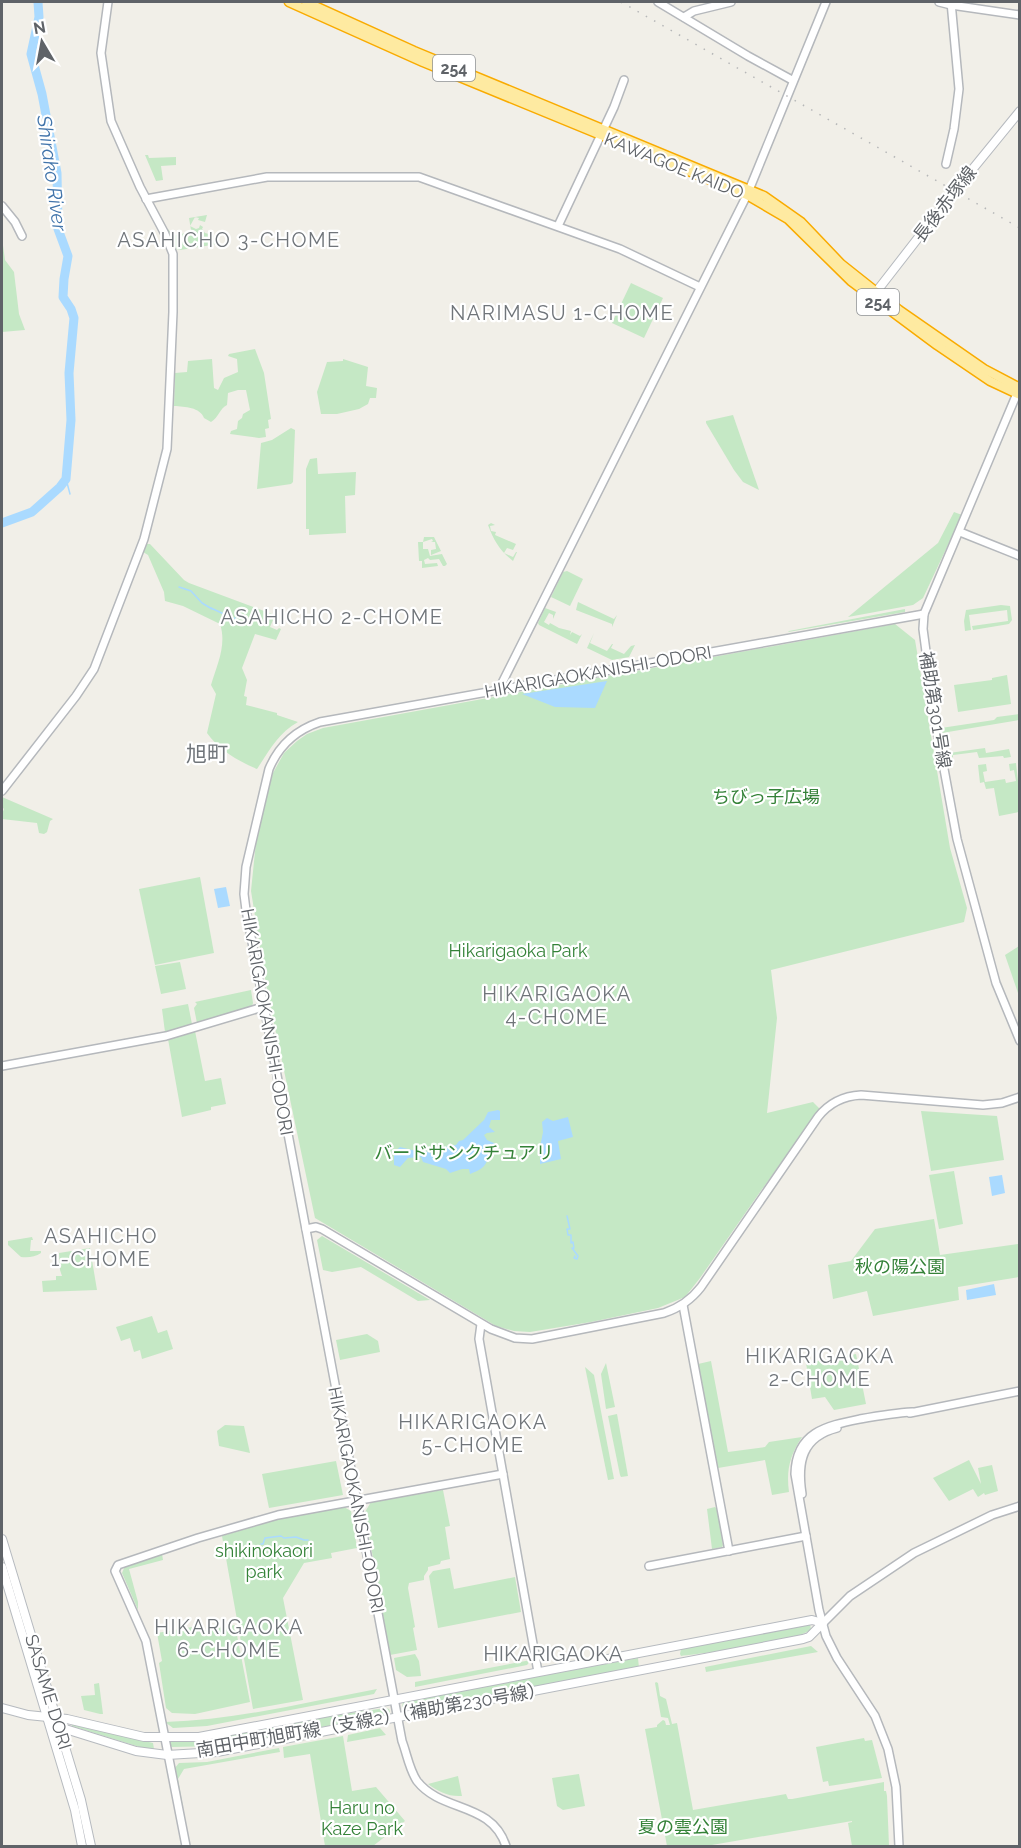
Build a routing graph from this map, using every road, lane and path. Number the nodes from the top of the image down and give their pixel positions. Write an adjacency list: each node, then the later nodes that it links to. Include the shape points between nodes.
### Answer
1 (108, 2): 17 (street, via 101,53 108,111)
2 (290, 2): 14 (highway, KAWAGOE KAIDO / 254, via 423,62)
3 (306, 2): 14 (highway, KAWAGOE KAIDO / 254)
4 (658, 2): 10 (street)
5 (731, 2): 10 (street)
6 (826, 2): 12 (street)
7 (939, 2): 8 (street)
8 (951, 3): 9 (street); 15 (street, via 960,89)
9 (1020, 15)
10 (684, 17): 12 (street)
11 (624, 80): 14 (street)
12 (792, 80): 16 (street)
13 (1020, 111): 22 (main road, 長後赤塚線)
14 (602, 132): 16 (highway, KAWAGOE KAIDO / 254); 19 (street)
15 (946, 164)
16 (748, 192): 21 (street); 22 (highway, KAWAGOE KAIDO / 254, via 788,219 843,274)
17 (146, 199): 19 (street, via 267,177 419,177); 28 (street, via 170,244 174,268 167,449 159,485 144,539 94,669)
18 (2, 206): 20 (street)
19 (558, 226): 21 (street, via 620,249)
20 (22, 236)
21 (700, 288): 27 (street)
22 (874, 294): 23 (highway, KAWAGOE KAIDO / 254, via 970,368 990,381)
23 (1019, 391): 24 (street, 補助第301号線)
24 (960, 532): 25 (street); 26 (street, 補助第301号線)
25 (1020, 556)
26 (924, 614): 27 (street, HIKARIGAOKANISHI-ODORI); 30 (street, 補助第301号線, via 926,659 954,828 996,983)
27 (500, 690): 29 (street, HIKARIGAOKANISHI-ODORI, via 320,722 294,735 279,751 267,775 245,880 248,927)
28 (2, 791)
29 (263, 1007): 31 (street, via 166,1036); 33 (street, HIKARIGAOKANISHI-ODORI)
30 (1020, 1041)
31 (2, 1066)
32 (1020, 1097): 34 (street, via 982,1105 861,1095 833,1103 818,1117 701,1287)
33 (306, 1229): 35 (street, via 322,1229); 38 (street, HIKARIGAOKANISHI-ODORI)
34 (683, 1305): 35 (street, via 664,1313 532,1339 506,1335); 42 (street)
35 (481, 1324): 37 (street, via 479,1339)
36 (1020, 1391): 40 (street, via 820,1435 804,1453 800,1470)
37 (503, 1474): 38 (street); 46 (street)
38 (356, 1500): 47 (street, HIKARIGAOKANISHI-ODORI); 52 (street, via 278,1515 118,1565 115,1571 146,1641)
39 (1020, 1506): 45 (street, via 992,1515 914,1553 850,1596)
40 (806, 1533): 42 (street); 45 (street)
41 (2, 1539): 50 (main road, SASAME DORI)
42 (729, 1551): 43 (street)
43 (649, 1566)
44 (2, 1567): 50 (main road, SASAME DORI)
45 (823, 1623): 46 (main road, 南田中町旭町線（支線2）（補助第230号線）, via 812,1620); 49 (main road, 南田中町旭町線（支線2）（補助第230号線）, via 802,1639); 60 (street, via 837,1658 885,1739 896,1787)
46 (538, 1672): 47 (main road, 南田中町旭町線（支線2）（補助第230号線）)
47 (394, 1700): 49 (street, HIKARIGAOKANISHI-ODORI); 52 (main road, 南田中町旭町線（支線2）（補助第230号線）, via 214,1735)
48 (2, 1708): 50 (main road, 南田中町旭町線（支線2）（補助第230号線）)
49 (397, 1716): 53 (street, HIKARIGAOKANISHI-ODORI); 54 (main road, 南田中町旭町線（支線2）（補助第230号線）, via 217,1752)
50 (51, 1718): 51 (main road, SASAME DORI); 52 (main road, 南田中町旭町線（支線2）（補助第230号線）); 55 (main road, SASAME DORI)
51 (59, 1727): 54 (main road, 南田中町旭町線（支線2）（補助第230号線）); 56 (main road, SASAME DORI)
52 (164, 1737): 54 (street)
53 (402, 1741): 58 (street, HIKARIGAOKANISHI-ODORI, via 406,1771 417,1788 430,1798 476,1817 495,1833); 59 (street, HIKARIGAOKANISHI-ODORI, via 419,1783 435,1795 487,1819)
54 (167, 1755): 57 (street)
55 (82, 1846)
56 (91, 1846)
57 (186, 1846)
58 (502, 1846)
59 (506, 1846)
60 (899, 1846)

